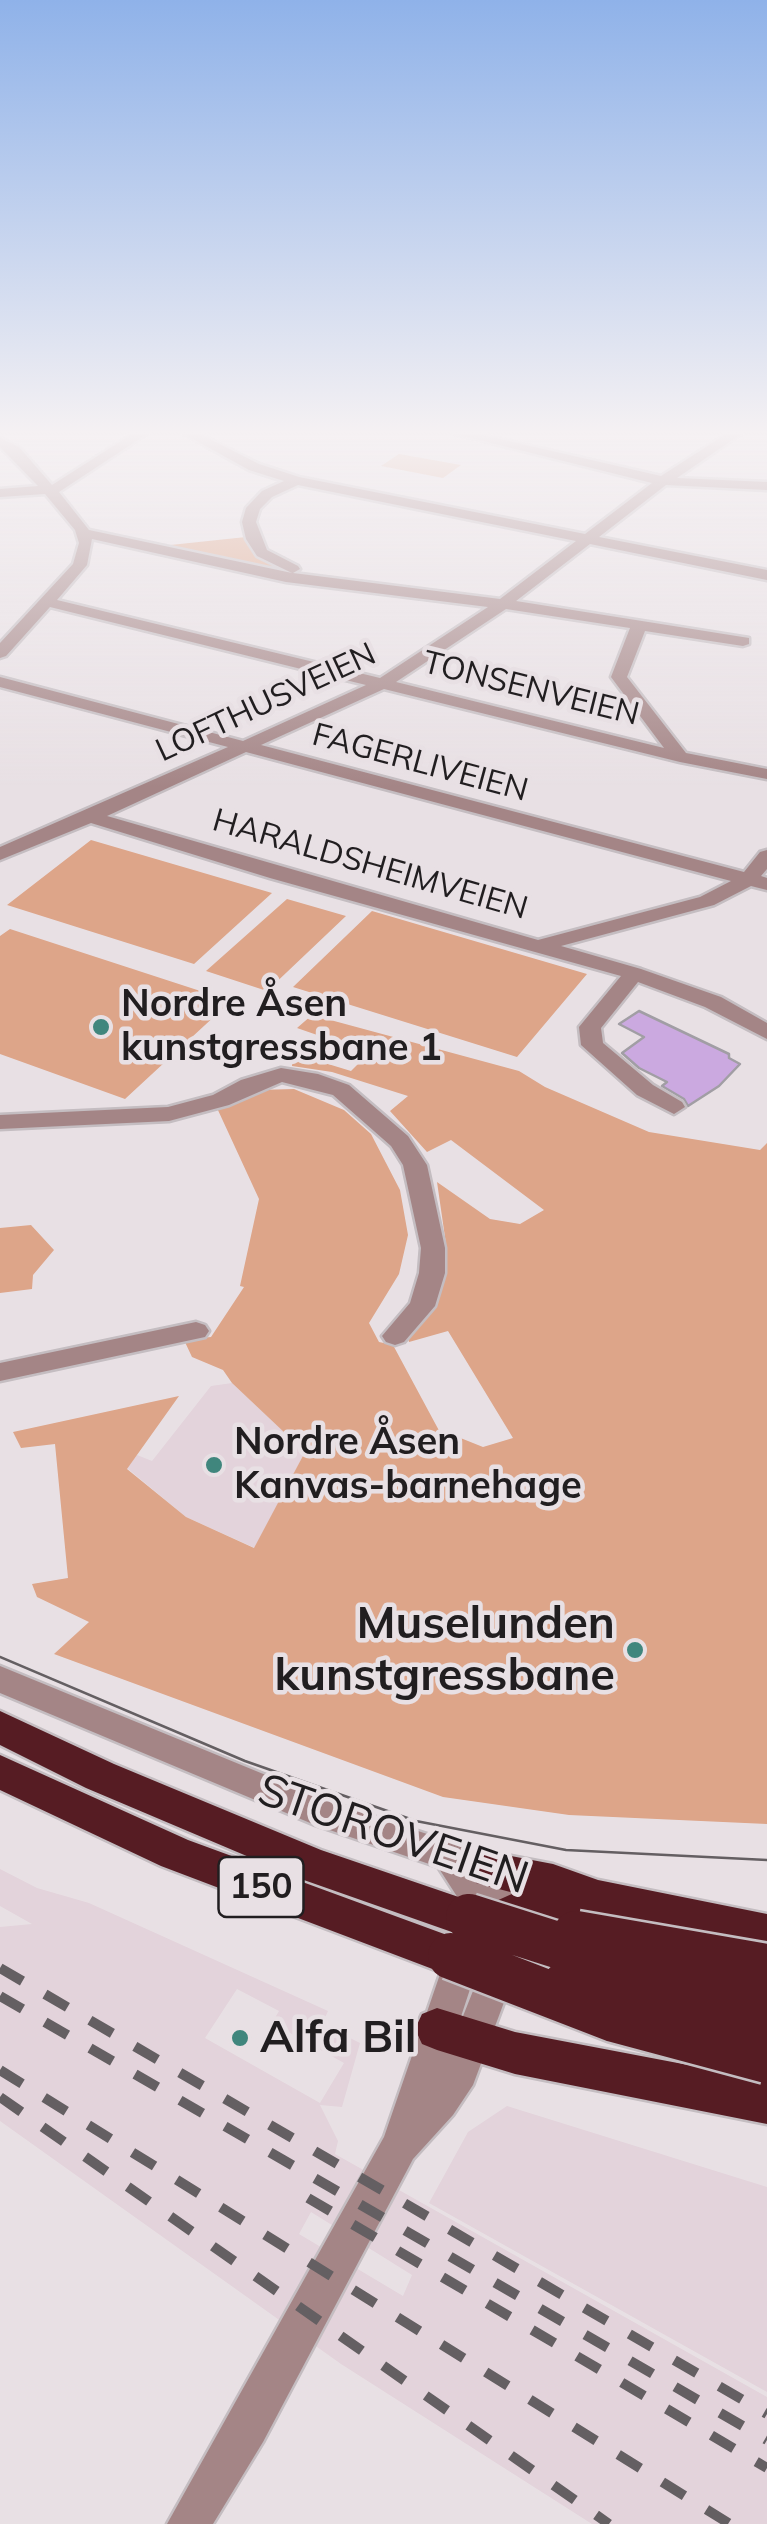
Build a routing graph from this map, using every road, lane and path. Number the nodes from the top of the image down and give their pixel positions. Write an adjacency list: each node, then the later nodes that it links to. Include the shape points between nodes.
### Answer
1 (85, 552): 8 (street)
2 (168, 552): 7 (street)
3 (261, 552): 7 (street)
4 (572, 552): 9 (street, LOFTHUSVEIEN)
5 (656, 552): 6 (street)
6 (767, 575)
7 (334, 584): 9 (street)
8 (47, 602): 12 (street); 14 (street, TONSENVEIEN)
9 (503, 604): 10 (street); 14 (street, LOFTHUSVEIEN)
10 (638, 628): 11 (street); 16 (street, via 619,676)
11 (743, 641)
12 (0, 653)
13 (0, 682): 15 (street, FAGERLIVEIEN)
14 (384, 683): 15 (street, LOFTHUSVEIEN); 16 (street, TONSENVEIEN)
15 (247, 747): 18 (street, LOFTHUSVEIEN); 21 (street, FAGERLIVEIEN)
16 (680, 757): 17 (street, TONSENVEIEN)
17 (767, 774)
18 (90, 817): 19 (street, LOFTHUSVEIEN); 22 (street, HARALDSHEIMVEIEN)
19 (0, 854)
20 (767, 856): 21 (street)
21 (758, 882): 22 (street)
22 (537, 947): 23 (street, HARALDSHEIMVEIEN)
23 (634, 972): 24 (street, HARALDSHEIMVEIEN, via 713,1002); 25 (street, via 590,1028 592,1045)
24 (767, 1032)
25 (674, 1108)
26 (0, 1122): 28 (street, via 170,1114 281,1076 341,1090 400,1141 424,1193 432,1273 422,1306)
27 (196, 1331): 29 (street)
28 (395, 1336)
29 (0, 1372)
30 (0, 1678): 33 (street, via 217,1772)
31 (0, 1727): 37 (highway, STOROVEIEN / 150)
32 (0, 1772): 37 (highway, STOROVEIEN / 150, via 266,1890)
33 (470, 1865): 34 (highway); 35 (street, via 507,1890); 37 (street, via 475,1894)
34 (598, 1899): 35 (highway); 36 (highway)
35 (513, 1912): 37 (highway); 41 (street, via 509,1940)
36 (767, 1933)
37 (464, 1935): 38 (highway, 150, bridge); 39 (highway, STOROVEIEN / 150, bridge); 40 (highway, STOROVEIEN / 150, bridge); 41 (street); 42 (highway, 150, bridge, via 614,2019)
38 (767, 1967)
39 (767, 1995)
40 (767, 2030)
41 (455, 2036): 43 (highway); 44 (street, via 450,2087 400,2146)
42 (767, 2060)
43 (767, 2102)
44 (189, 2524)

